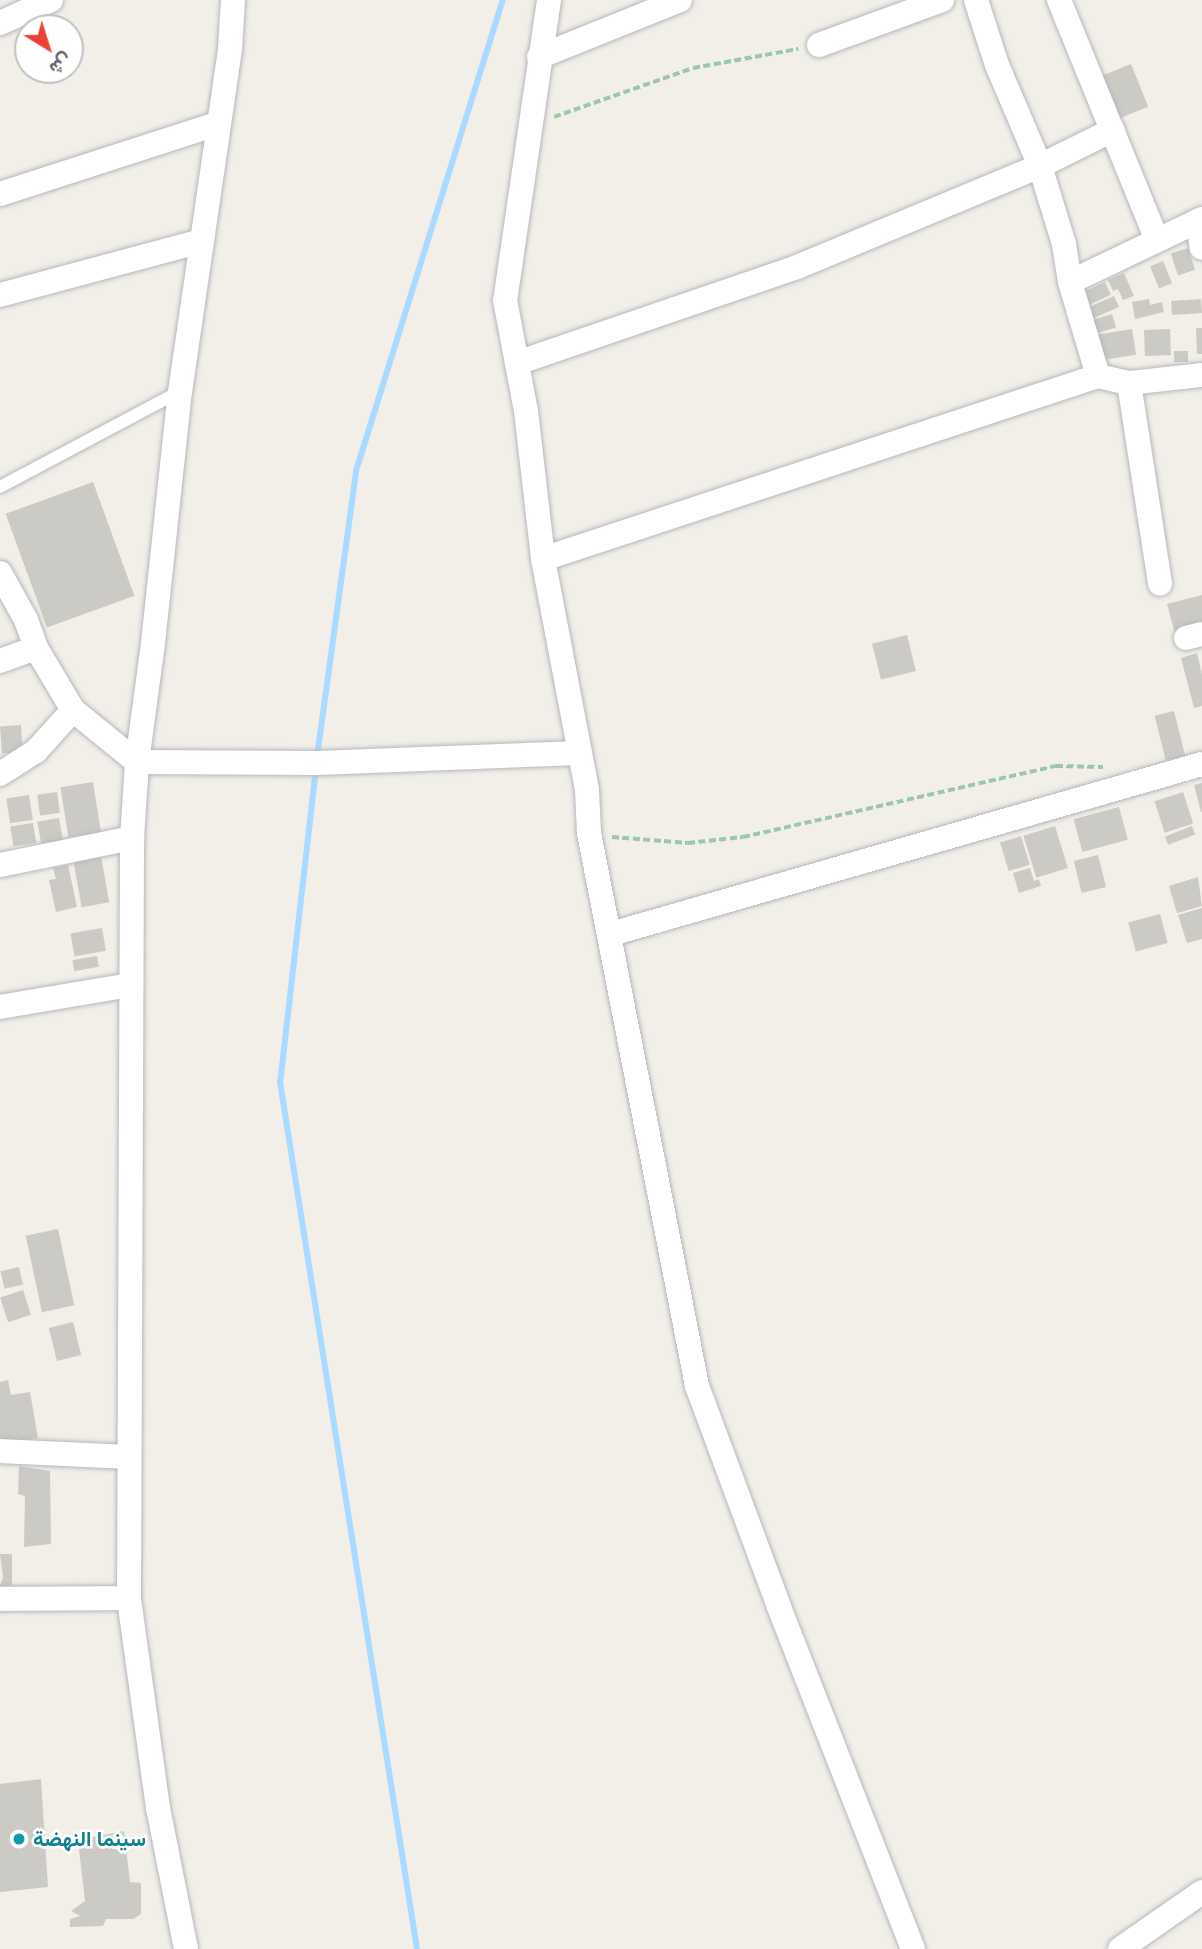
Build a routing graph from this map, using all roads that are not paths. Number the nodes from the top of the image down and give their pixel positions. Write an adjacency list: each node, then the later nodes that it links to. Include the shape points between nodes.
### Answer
1 (51, 0): 9 (street)
2 (233, 0): 12 (street)
3 (549, 0): 11 (street)
4 (680, 0): 11 (street)
5 (942, 0): 8 (street)
6 (976, 0): 14 (street, via 997,65)
7 (1059, 0): 13 (street)
8 (886, 10): 10 (street)
9 (0, 23)
10 (819, 45)
11 (539, 57): 22 (street, via 505,300)
12 (217, 124): 15 (street); 18 (street)
13 (1112, 130): 14 (street); 17 (street)
14 (1040, 166): 20 (street, via 1064,244); 22 (street, via 797,267)
15 (0, 194)
16 (1200, 220): 17 (street); 19 (street)
17 (1157, 240): 20 (street)
18 (201, 241): 21 (street); 26 (street)
19 (1202, 248)
20 (1070, 282): 24 (street)
21 (0, 295)
22 (517, 363): 28 (street)
23 (1202, 375): 25 (street)
24 (1098, 376): 25 (street); 28 (street)
25 (1129, 383): 30 (street)
26 (180, 392): 27 (lane); 35 (street)
27 (0, 487)
28 (543, 559): 34 (street)
29 (0, 573): 31 (street)
30 (1160, 584)
31 (36, 648): 32 (street); 33 (street)
32 (0, 661)
33 (74, 710): 35 (street); 37 (street, via 36,751)
34 (580, 753): 35 (street, via 316,763); 40 (street, via 589,833)
35 (137, 762): 38 (street)
36 (1202, 764): 40 (street)
37 (0, 774)
38 (132, 838): 39 (street); 41 (street)
39 (0, 865)
40 (611, 934): 49 (street, via 697,1386)
41 (130, 985): 42 (street); 44 (street)
42 (0, 1007)
43 (0, 1451): 44 (street)
44 (128, 1457): 45 (street)
45 (128, 1598): 46 (street); 48 (street, via 158,1808)
46 (0, 1599)
47 (1202, 1892): 50 (street)
48 (186, 1949)
49 (913, 1949)
50 (1120, 1949)

